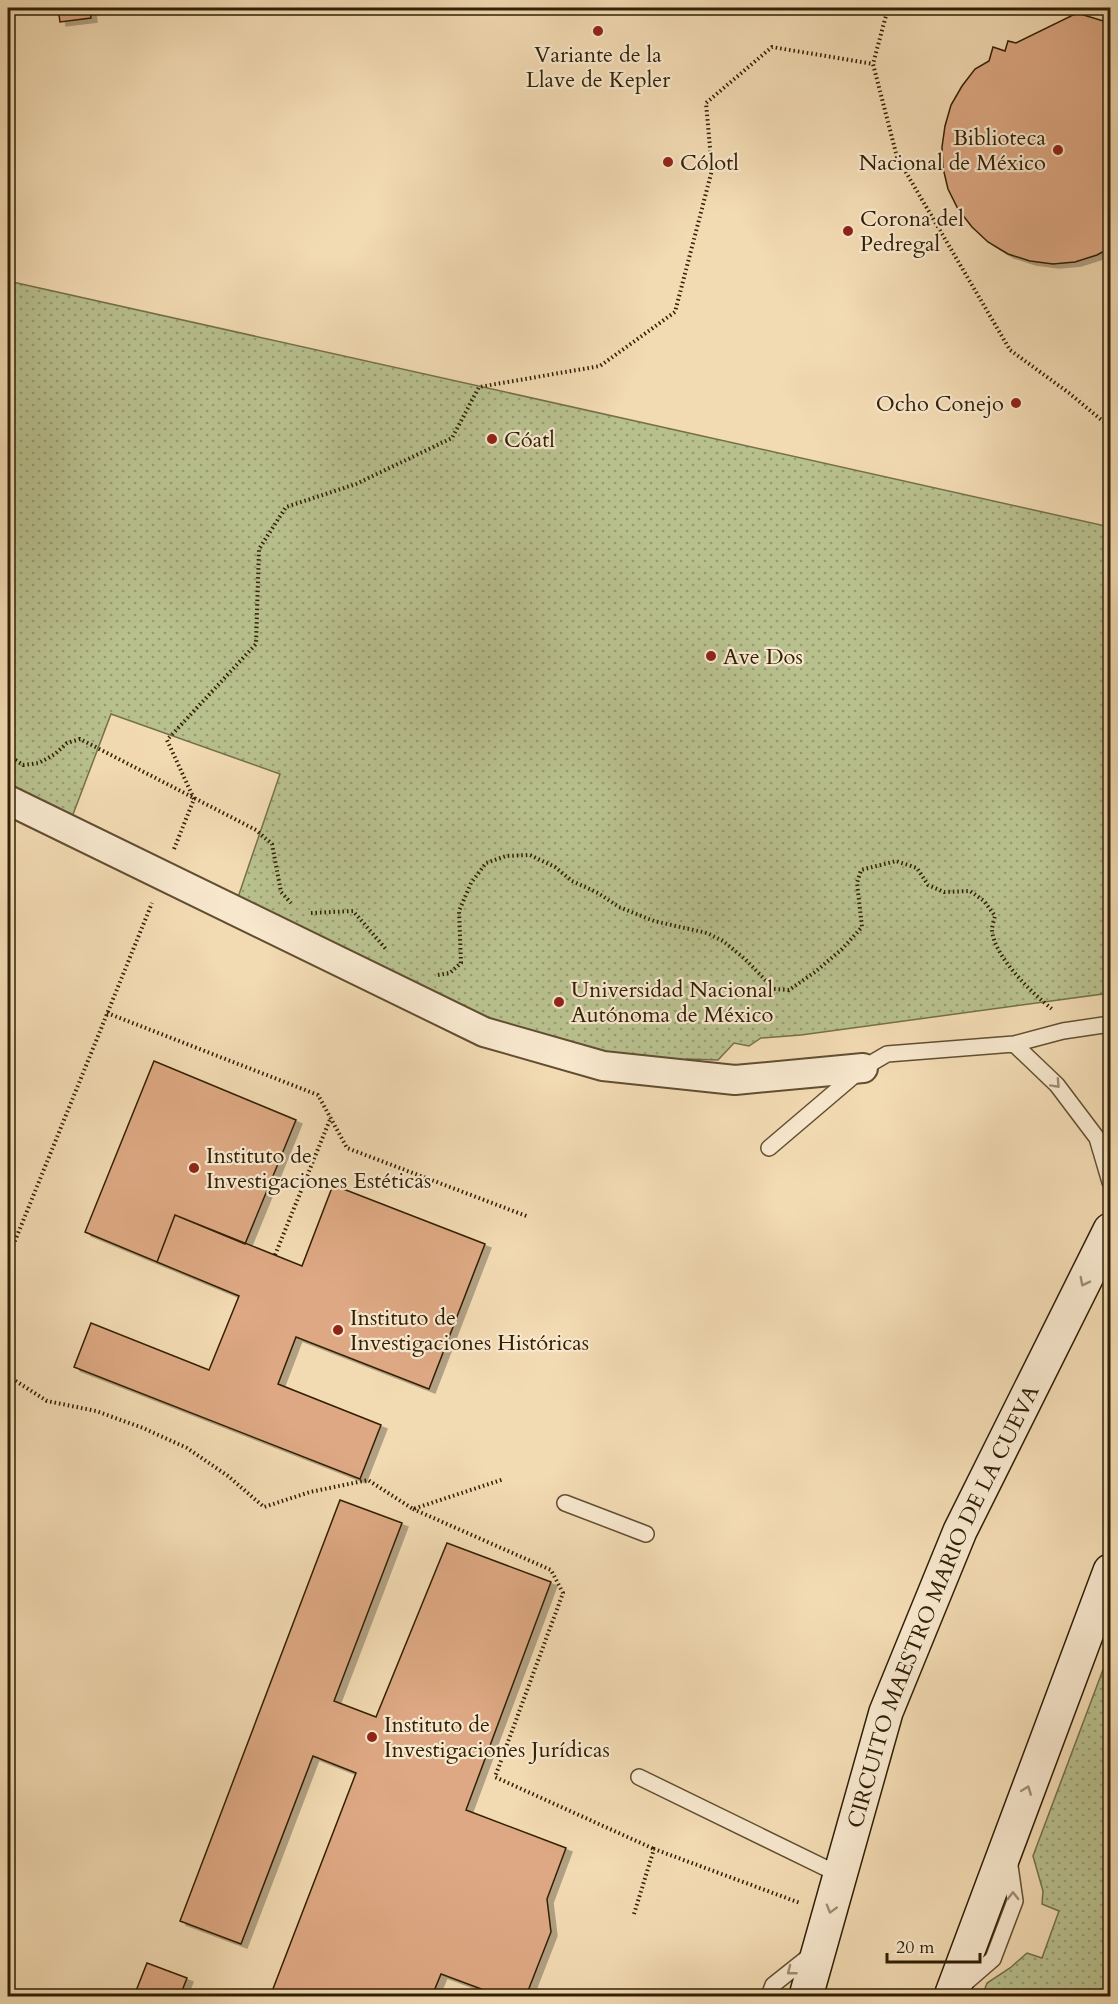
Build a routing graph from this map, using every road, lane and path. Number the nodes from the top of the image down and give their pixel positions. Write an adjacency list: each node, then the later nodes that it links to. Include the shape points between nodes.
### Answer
1 (888, 8): 2 (path)
2 (873, 64): 3 (path, via 897,157 1010,350); 6 (path, via 772,47 706,103 712,170 675,312 600,366 479,387 452,438 356,484 286,507 259,549 256,644 166,740)
3 (1110, 427)
4 (8, 755): 6 (path, via 22,765 39,763 68,743 80,740)
5 (8, 800): 7 (street)
6 (194, 800): 7 (path); 8 (path, via 256,830 272,844 281,892)
7 (163, 876): 12 (path); 16 (street, via 484,1032 603,1066 735,1080)
8 (294, 906)
9 (301, 914): 10 (path, via 353,911)
10 (392, 956)
11 (434, 976): 14 (path, via 450,974 461,963 459,911 471,883 486,863 506,856 530,855 619,907 723,941 774,988 789,990 842,949 862,927 857,883 861,870 896,861 917,868 928,885 944,892 970,891 984,901 995,916 992,931 1008,965)
12 (107, 1013): 17 (path, via 318,1095); 23 (path)
13 (1110, 1024): 14 (lane)
14 (1076, 1029): 15 (lane)
15 (1014, 1044): 16 (lane, via 887,1054); 19 (lane, one-way to 19, via 1057,1085 1097,1138)
16 (863, 1068): 18 (lane)
17 (331, 1116): 20 (path, via 348,1148); 22 (path)
18 (769, 1148)
19 (1110, 1182)
20 (529, 1217)
21 (1110, 1230): 32 (street, CIRCUITO MAESTRO MARIO DE LA CUEVA, one-way to 32, via 960,1531 886,1712)
22 (275, 1255)
23 (8, 1258)
24 (8, 1376): 27 (path, via 48,1401 96,1411 187,1448 264,1507 368,1480)
25 (504, 1479): 27 (path)
26 (565, 1503): 28 (lane)
27 (413, 1509): 31 (path, via 551,1570 563,1593 495,1777)
28 (646, 1534)
29 (1110, 1571): 39 (street, one-way to 29)
30 (639, 1777): 32 (lane)
31 (654, 1849): 33 (path); 34 (path)
32 (840, 1875): 33 (street, CIRCUITO MAESTRO MARIO DE LA CUEVA, one-way to 33)
33 (830, 1913): 35 (street, CIRCUITO MAESTRO MARIO DE LA CUEVA)
34 (634, 1914)
35 (819, 1949): 36 (lane, one-way to 36, via 773,1985); 37 (street, CIRCUITO MAESTRO MARIO DE LA CUEVA); 38 (street)
36 (769, 1996)
37 (806, 1996)
38 (828, 1996)
39 (952, 1996)

